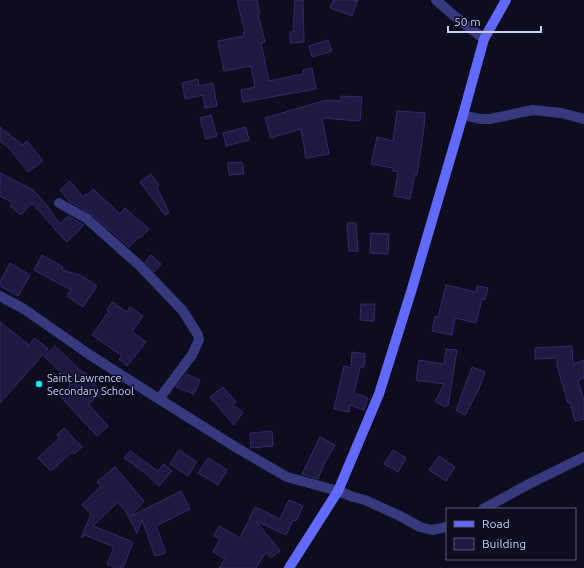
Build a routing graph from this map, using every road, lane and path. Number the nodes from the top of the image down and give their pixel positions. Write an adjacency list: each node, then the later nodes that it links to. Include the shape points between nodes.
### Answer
1 (436, 0): 3 (street)
2 (506, 0): 3 (main road)
3 (484, 39): 4 (main road)
4 (463, 115): 5 (street, via 490,119 533,110); 10 (main road, via 379,394)
5 (584, 119)
6 (59, 203): 8 (street, via 86,218 140,266 183,312 198,335 199,340 192,355)
7 (0, 296): 8 (street, via 24,309)
8 (159, 400): 10 (street, via 287,477)
9 (584, 457): 11 (street)
10 (338, 491): 12 (street, via 386,509 420,527 432,530); 13 (main road)
11 (485, 508)
12 (446, 527)
13 (289, 568)

